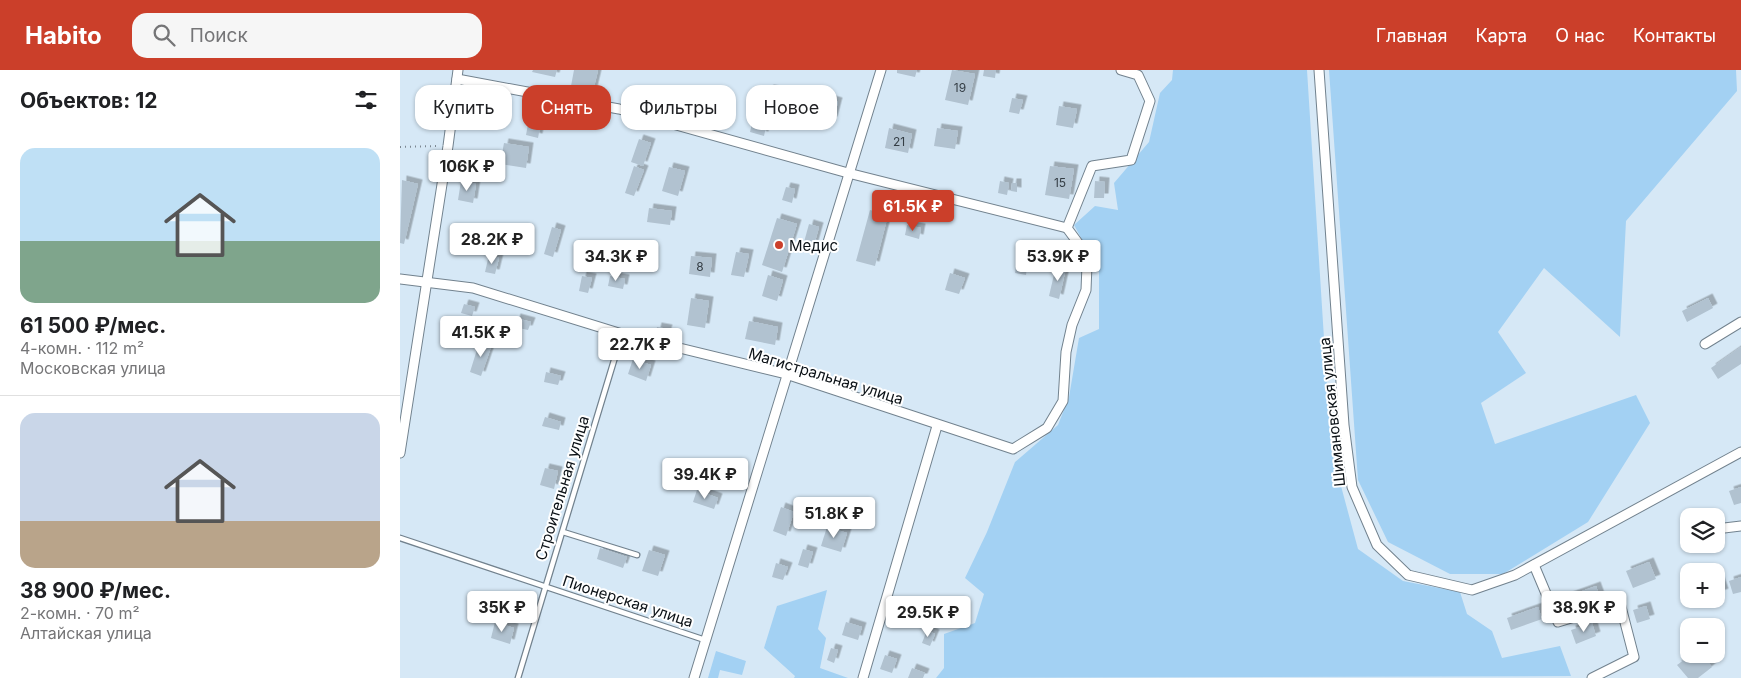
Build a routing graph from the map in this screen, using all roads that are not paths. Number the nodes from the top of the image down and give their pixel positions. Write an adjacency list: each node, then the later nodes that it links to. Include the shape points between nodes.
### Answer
1 (881, 70): 5 (street)
2 (1121, 70): 6 (street, via 1138,75 1150,101 1131,160 1092,166)
3 (1318, 70): 21 (street, Шимановская улица, via 1344,425 1352,487 1376,545 1408,575 1472,590 1515,576)
4 (457, 75): 5 (street, via 619,110); 8 (street)
5 (848, 173): 6 (street); 12 (street)
6 (1067, 228): 13 (street, Магистральная улица, via 1081,247 1087,264 1086,290 1072,325 1066,352 1063,401 1047,428 1013,449)
7 (400, 279): 8 (street, Магистральная улица)
8 (426, 283): 10 (street, Магистральная улица, via 473,288); 15 (street)
9 (1741, 322): 11 (street)
10 (622, 334): 12 (street, Магистральная улица); 18 (lane, Строительная улица)
11 (1706, 344)
12 (786, 374): 13 (street, Магистральная улица); 23 (street)
13 (937, 426): 26 (street)
14 (1741, 452): 21 (street, Шимановская улица)
15 (400, 453)
16 (1741, 526): 17 (street)
17 (1725, 529)
18 (563, 532): 20 (lane); 22 (lane, Строительная улица)
19 (400, 538): 22 (lane, Пионерская улица)
20 (637, 555)
21 (1534, 565): 27 (street, via 1558,622 1620,603 1634,657)
22 (545, 586): 23 (lane, Пионерская улица); 24 (lane, Строительная улица)
23 (705, 640): 25 (street)
24 (518, 678)
25 (694, 678)
26 (863, 678)
27 (1592, 678)

